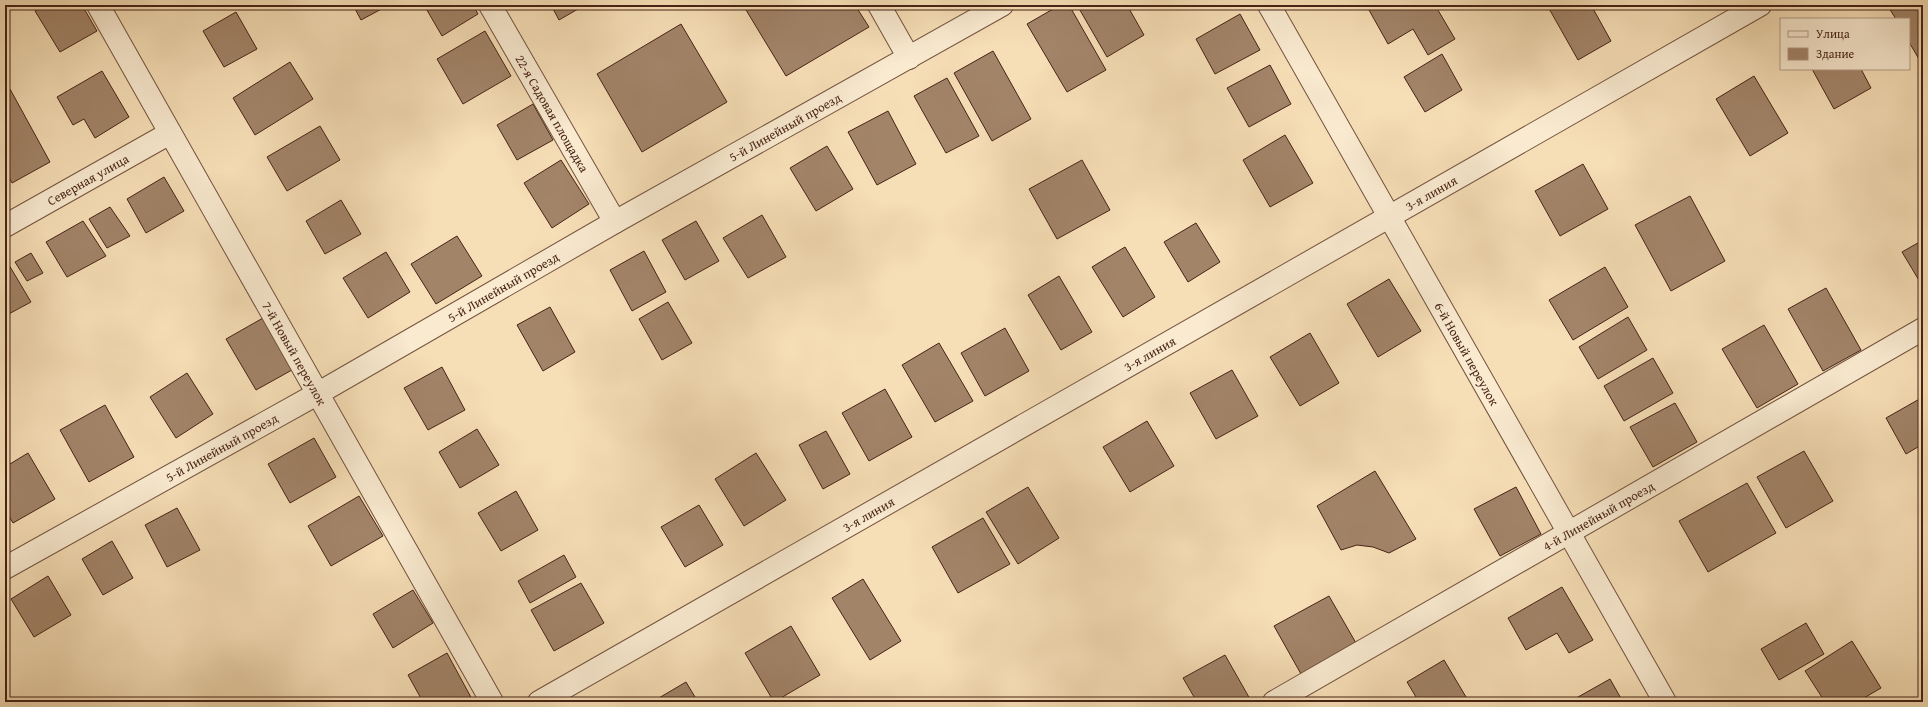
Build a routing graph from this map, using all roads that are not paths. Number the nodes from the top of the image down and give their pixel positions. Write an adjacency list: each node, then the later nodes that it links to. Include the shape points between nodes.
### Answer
1 (98, 5): 8 (street, 7-й Новый переулок)
2 (490, 5): 10 (street, 22-я Садовая площадка)
3 (879, 5): 7 (street)
4 (1002, 5): 7 (street, 5-й Линейный проезд)
5 (1269, 5): 9 (street, 6-й Новый переулок)
6 (1760, 5): 9 (street, 3-я линия)
7 (909, 58): 10 (street, 5-й Линейный проезд)
8 (170, 133): 11 (street, Северная улица); 13 (street, 7-й Новый переулок)
9 (1390, 216): 14 (street, 6-й Новый переулок); 17 (street, 3-я линия)
10 (615, 222): 13 (street, 5-й Линейный проезд)
11 (5, 226)
12 (1921, 336): 14 (street, 4-й Линейный проезд)
13 (317, 394): 15 (street, 5-й Линейный проезд); 16 (street, 7-й Новый переулок)
14 (1569, 532): 18 (street, 4-й Линейный проезд); 19 (street, 6-й Новый переулок)
15 (5, 568)
16 (492, 702)
17 (539, 702)
18 (1274, 702)
19 (1665, 702)

